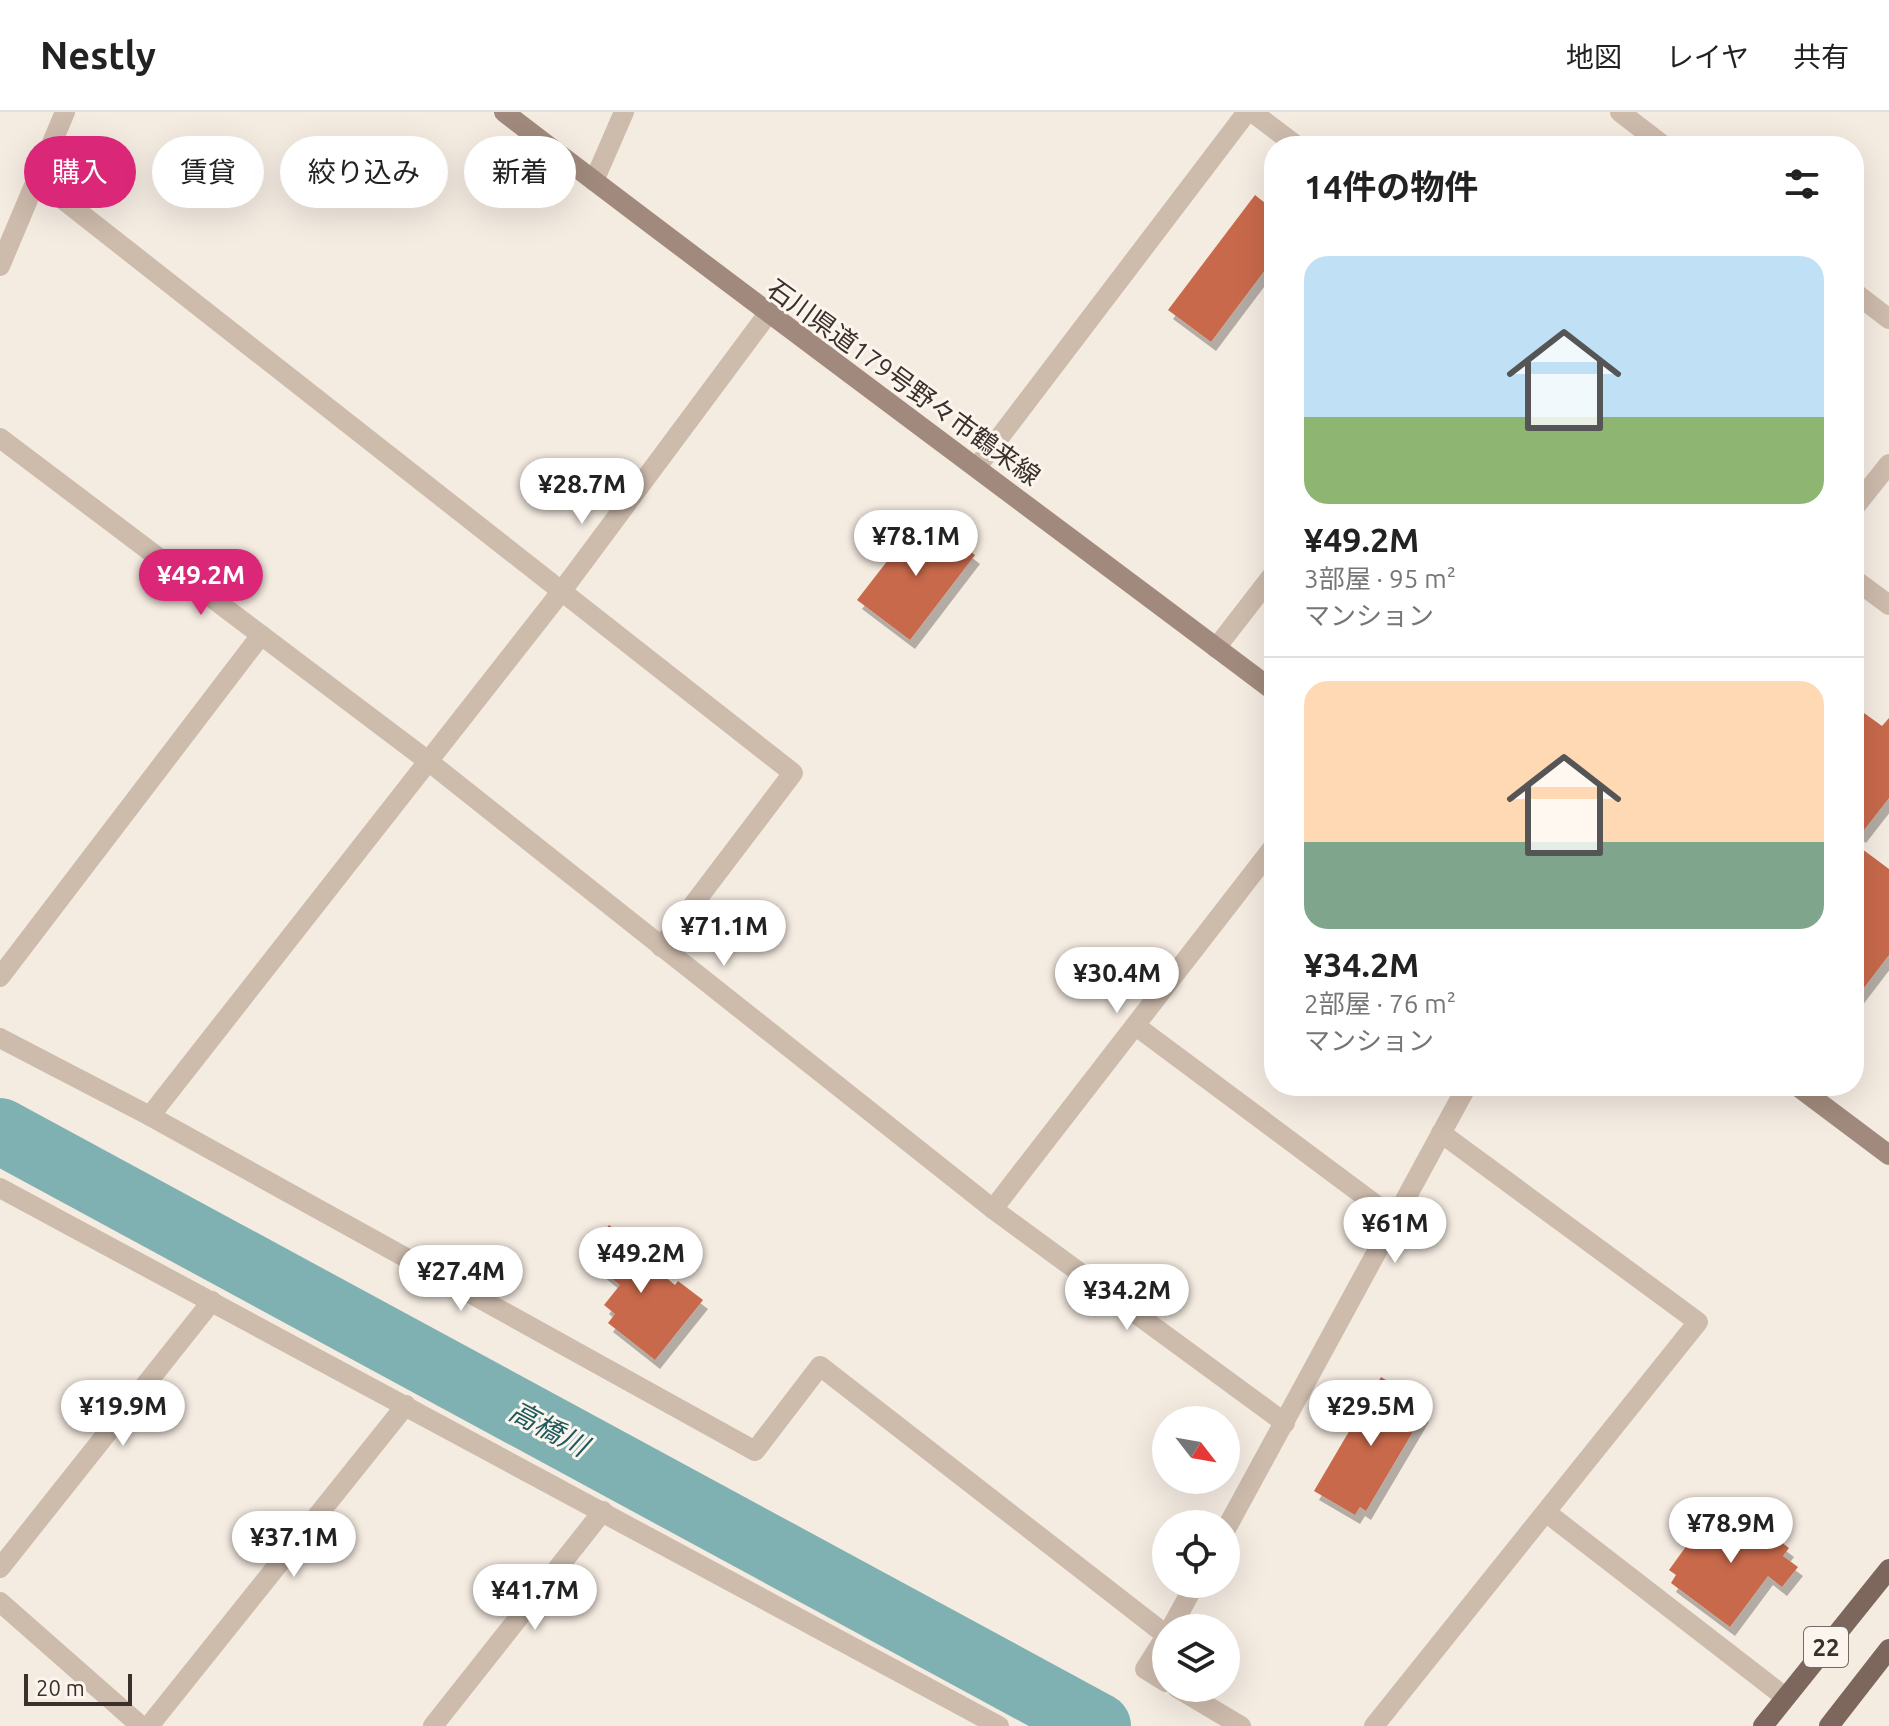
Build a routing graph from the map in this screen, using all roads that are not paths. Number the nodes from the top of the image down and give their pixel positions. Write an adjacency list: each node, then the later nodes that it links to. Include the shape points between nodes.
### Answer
1 (65, 112): 6 (street)
2 (504, 112): 9 (main road, 石川県道179号野々市鶴来線)
3 (624, 112): 9 (street)
4 (1249, 112): 7 (street); 18 (street)
5 (1620, 112): 8 (street)
6 (55, 136)
7 (1283, 136)
8 (1651, 136)
9 (594, 181): 14 (main road, 石川県道179号野々市鶴来線)
10 (26, 208): 12 (street)
11 (74, 208): 22 (street)
12 (0, 266)
13 (1864, 300): 15 (street)
14 (767, 315): 18 (main road, 石川県道179号野々市鶴来線); 22 (street)
15 (1889, 319)
16 (0, 438): 24 (street)
17 (1889, 464): 19 (street)
18 (977, 467): 25 (main road, 石川県道179号野々市鶴来線)
19 (1864, 495)
20 (1264, 586): 25 (street)
21 (1864, 586): 23 (street)
22 (561, 592): 27 (street); 29 (street, via 793,773)
23 (1889, 605)
24 (261, 635): 27 (street); 30 (street)
25 (1216, 648): 26 (main road, 石川県道179号野々市鶴来線)
26 (1264, 684)
27 (428, 761): 29 (street); 35 (street)
28 (1264, 859): 31 (street)
29 (661, 947): 39 (street)
30 (0, 977)
31 (1136, 1026): 39 (street); 40 (street)
32 (0, 1038): 35 (street)
33 (1461, 1096): 36 (street)
34 (1810, 1096): 37 (main road)
35 (150, 1116): 50 (street, via 755,1451 820,1366)
36 (1441, 1133): 40 (street); 46 (street, via 1698,1322)
37 (1889, 1155)
38 (0, 1188): 41 (street)
39 (993, 1209): 43 (street)
40 (1395, 1219): 43 (street)
41 (212, 1301): 42 (street); 47 (street)
42 (406, 1405): 45 (street); 58 (street)
43 (1285, 1423): 44 (street)
44 (1237, 1510)
45 (603, 1511): 56 (street); 59 (street)
46 (1547, 1513): 54 (street); 61 (street)
47 (0, 1568)
48 (1889, 1569): 54 (main road, 22)
49 (0, 1602): 57 (street)
50 (1152, 1624)
51 (1889, 1649): 63 (main road, 22)
52 (1152, 1658): 53 (street, via 1145,1669)
53 (1152, 1673)
54 (1785, 1697): 62 (main road, 22)
55 (1201, 1702): 60 (street)
56 (443, 1723)
57 (141, 1726)
58 (149, 1726)
59 (999, 1726)
60 (1241, 1726)
61 (1374, 1726)
62 (1763, 1726)
63 (1829, 1726)

